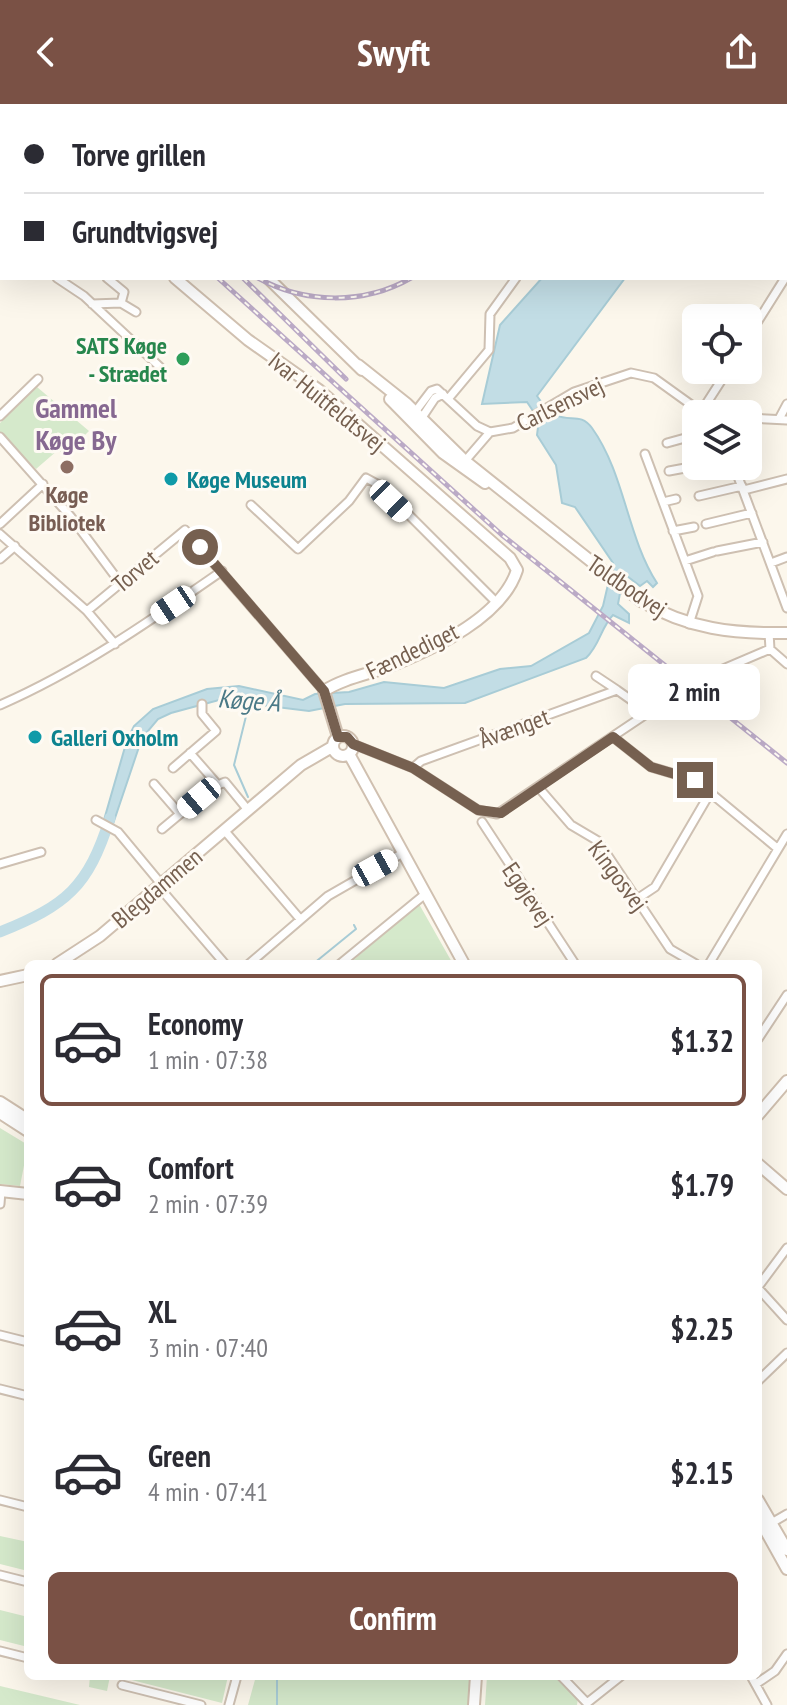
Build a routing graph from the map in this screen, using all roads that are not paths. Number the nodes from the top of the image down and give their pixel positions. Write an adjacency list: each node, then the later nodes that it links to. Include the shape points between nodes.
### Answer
1 (60, 280): 8 (street)
2 (109, 280): 7 (street, via 124,292)
3 (177, 280): 51 (street, Ivar Huitfeldtsvej, via 248,340 319,390 510,558 516,574)
4 (270, 280): 17 (street)
5 (515, 280): 13 (street, via 490,314 489,350)
6 (784, 280): 10 (street)
7 (121, 303): 8 (street); 9 (street)
8 (92, 304): 11 (street)
9 (136, 312)
10 (762, 315)
11 (161, 368)
12 (38, 379): 16 (street)
13 (446, 396): 17 (street, via 433,389); 20 (street)
14 (684, 400): 20 (street, Carlsensvej, via 654,378 631,373 574,392 513,428)
15 (787, 404): 19 (street)
16 (0, 416)
17 (415, 419): 25 (street, Toldbodvej); 32 (street, Toldbodvej, via 472,477)
18 (762, 419): 19 (street)
19 (783, 420)
20 (490, 432): 25 (street, Carlsensvej)
21 (0, 437): 30 (street)
22 (682, 439): 23 (street)
23 (667, 443)
24 (645, 454): 27 (street)
25 (465, 461): 32 (street, Toldbodvej)
26 (682, 468): 27 (street)
27 (653, 475): 35 (street)
28 (787, 479): 31 (street)
29 (740, 480): 31 (street)
30 (43, 484): 38 (street); 50 (street)
31 (743, 488): 33 (street); 37 (street)
32 (504, 494): 54 (street, Toldbodvej, via 623,588)
33 (699, 496)
34 (676, 499): 35 (street)
35 (663, 502): 41 (street)
36 (251, 505): 51 (street, via 298,549 366,478)
37 (752, 513): 39 (street); 43 (street)
38 (0, 524)
39 (706, 524)
40 (694, 527): 41 (street)
41 (673, 531): 47 (street)
42 (0, 534): 44 (street)
43 (763, 542): 47 (street); 48 (street)
44 (15, 546): 46 (street); 53 (street)
45 (787, 557): 48 (street)
46 (0, 559)
47 (685, 561): 54 (street, via 698,596)
48 (771, 563): 52 (street)
49 (222, 571): 53 (street, Torvet, via 185,530); 57 (street, Torvet); 64 (street)
50 (115, 576)
51 (496, 602): 64 (street, Fændediget, via 415,655)
52 (787, 608)
53 (87, 611): 57 (street)
54 (689, 624): 55 (street, Toldbodvej, via 724,632)
55 (769, 633): 56 (street, Toldbodvej); 58 (street)
56 (787, 633)
57 (115, 644): 66 (street, Torvet)
58 (770, 649): 59 (street); 61 (street)
59 (787, 664)
60 (596, 676): 62 (street)
61 (702, 678)
62 (617, 690): 67 (street); 73 (street, Åvænget)
63 (682, 690): 67 (street)
64 (324, 691): 69 (street)
65 (202, 704): 71 (street, via 202,714 216,731)
66 (0, 705)
67 (648, 712): 68 (street)
68 (613, 737): 76 (street); 77 (street, via 651,767 691,778)
69 (335, 745): 70 (street, via 343,757); 70 (street, via 347,737); 78 (street, Blegdammen)
70 (351, 749): 73 (street); 87 (street)
71 (190, 753): 72 (street); 75 (street)
72 (173, 768)
73 (413, 768): 76 (street, via 489,813 501,813)
74 (154, 784): 79 (street)
75 (216, 784): 78 (street, via 225,782); 79 (street)
76 (539, 788): 91 (street, Kingosvej, via 571,825 598,841)
77 (710, 793): 85 (street); 91 (street, via 655,887)
78 (248, 810): 83 (street, Blegdammen)
79 (180, 814): 82 (street)
80 (96, 820): 89 (street, via 115,829)
81 (482, 822): 98 (street, Egøjevej)
82 (162, 829)
83 (224, 830): 89 (street, Blegdammen); 92 (street)
84 (787, 834): 85 (street)
85 (777, 848): 100 (street)
86 (41, 852): 88 (street)
87 (401, 854): 90 (street); 92 (street, via 336,890)
88 (0, 864)
89 (160, 886): 93 (street, Blegdammen); 94 (street)
90 (424, 895): 96 (street); 97 (street)
91 (637, 899): 99 (street, Kingosvej, via 670,949)
92 (300, 919): 95 (street)
93 (64, 960)
94 (222, 960)
95 (254, 960)
96 (345, 960)
97 (462, 960)
98 (572, 960)
99 (689, 960)
100 (711, 960)
101 (24, 976): 102 (street)
102 (0, 981)
103 (787, 995): 104 (street)
104 (762, 1033)
105 (787, 1081): 107 (street)
106 (0, 1102): 109 (street)
107 (762, 1110)
108 (0, 1113): 110 (street)
109 (24, 1117)
110 (24, 1128)
111 (762, 1167): 112 (street)
112 (787, 1189)
113 (1, 1191): 114 (street); 115 (street)
114 (24, 1194)
115 (0, 1204)
116 (787, 1248): 117 (street)
117 (762, 1286)
118 (762, 1293): 119 (street)
119 (787, 1320)
120 (0, 1335): 121 (street)
121 (24, 1341)
122 (787, 1353): 123 (street)
123 (762, 1377)
124 (0, 1389): 125 (street)
125 (24, 1395)
126 (0, 1500): 127 (street)
127 (24, 1506)
128 (762, 1510): 131 (street)
129 (787, 1514): 131 (street)
130 (762, 1520): 131 (street)
131 (768, 1525): 132 (street); 133 (street)
132 (787, 1550)
133 (787, 1569)
134 (0, 1575): 135 (street)
135 (24, 1581)
136 (0, 1651): 138 (street)
137 (787, 1654): 144 (street, via 768,1678)
138 (24, 1657)
139 (236, 1680): 147 (street)
140 (476, 1680): 148 (street)
141 (565, 1680): 142 (street, via 587,1703)
142 (616, 1680)
143 (754, 1680): 144 (street)
144 (756, 1684): 149 (street)
145 (122, 1685): 146 (street)
146 (201, 1705)
147 (229, 1705)
148 (474, 1705)
149 (767, 1705)

